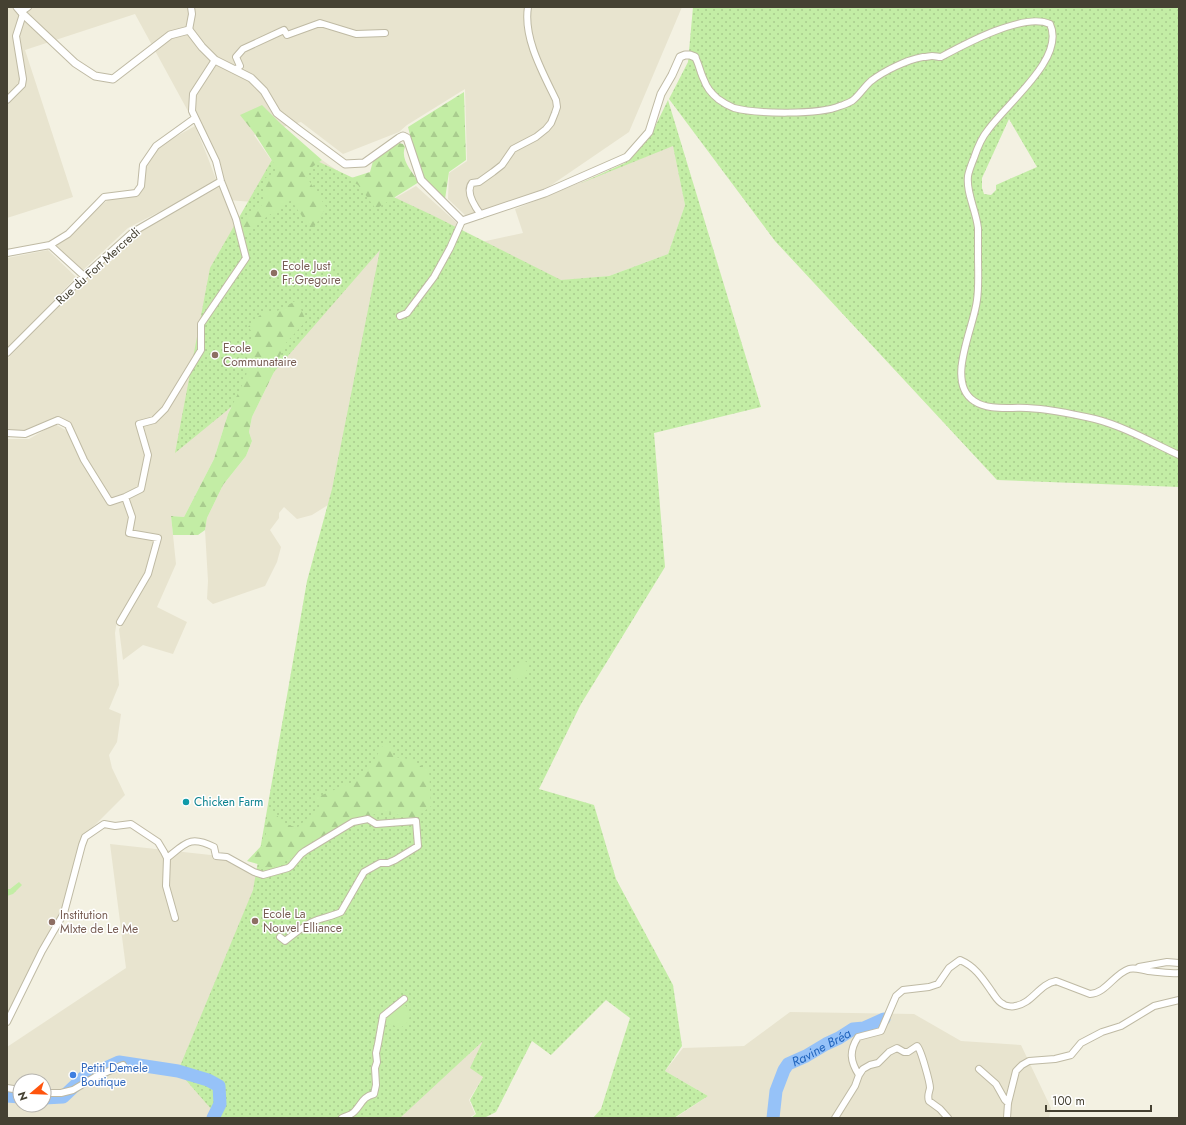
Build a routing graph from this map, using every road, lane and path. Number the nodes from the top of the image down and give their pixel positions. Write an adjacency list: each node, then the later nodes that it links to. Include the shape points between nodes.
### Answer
1 (28, 7): 4 (street)
2 (191, 7): 5 (street)
3 (528, 7): 13 (street, via 528,32 557,107 551,124 546,129 513,149 502,165 479,182 472,183 469,189 471,197)
4 (21, 11): 5 (street, via 75,63 94,76 112,79 170,35); 10 (street, via 16,36 23,79 22,85)
5 (189, 30): 8 (street)
6 (385, 33): 9 (street, via 356,34 320,23 287,34 284,30 243,49 236,57 240,66)
7 (695, 57): 13 (street, via 680,57 661,94 649,132 627,157 545,194); 21 (street, via 710,90 718,99 733,107 760,111 820,111 852,101 868,83 888,70 911,61 933,56 941,57 971,41 1016,24 1050,24 1053,31 1051,48 1033,79 987,130 968,175 968,190 978,228 978,277 977,301 961,366 962,386 975,402 988,407 1033,408 1096,419)
8 (215, 60): 9 (street); 11 (street, via 193,94 192,111)
9 (235, 70): 14 (street, via 251,78 264,91 277,113 345,164 364,163 399,138 407,138 421,180)
10 (7, 100)
11 (195, 118): 12 (street, via 216,161); 15 (street, via 156,146 144,165 141,186 136,193 104,198 68,234)
12 (221, 181): 17 (street, Rue du Fort Mercredi, via 133,232); 22 (street, via 236,219 246,258 201,324 201,350 165,409 154,420 139,424 148,455 141,489)
13 (481, 215): 14 (street)
14 (462, 221): 18 (street, via 434,277 407,313)
15 (50, 245): 16 (street); 17 (street)
16 (7, 253)
17 (84, 276): 19 (street, Rue du Fort Mercredi)
18 (400, 316)
19 (7, 354)
20 (7, 433): 22 (street, via 25,434 58,420 68,425 84,460 110,502)
21 (1179, 455)
22 (125, 497): 23 (street, via 132,517 129,533 158,538 148,574)
23 (120, 622)
24 (167, 858): 25 (street, via 166,886); 26 (street, via 187,842 197,841 214,848 216,856 227,857 264,875 291,866 301,854 353,822 368,819 376,824 416,821 418,846 395,860 380,863 364,872 341,912 316,920 285,941); 32 (street, via 158,842 131,824 104,824 85,837 64,913)
25 (175, 918)
26 (280, 937)
27 (1179, 963): 28 (street, via 1167,962)
28 (1136, 968): 29 (street); 35 (street, via 1128,969 1096,994 1056,981 1046,985 1025,1003 1014,1007 1003,1004 996,998 981,976 969,964 960,960 949,968 938,984 903,990 896,996 881,1031 858,1038 851,1054)
29 (1179, 973)
30 (404, 999): 38 (street, via 382,1016 376,1053 374,1094 364,1099 353,1113)
31 (1179, 1000): 37 (street, via 1154,1006 1121,1026 1080,1043 1071,1055 1029,1061 1022,1065 1016,1070)
32 (7, 1022)
33 (123, 1065): 36 (street, via 73,1090)
34 (979, 1069): 37 (street, via 996,1084)
35 (859, 1075): 39 (street, via 856,1086); 40 (street, via 893,1050 897,1048 908,1052 917,1046 929,1083 929,1101)
36 (52, 1093)
37 (1008, 1102): 41 (street)
38 (342, 1118)
39 (835, 1118)
40 (948, 1118)
41 (1007, 1118)

